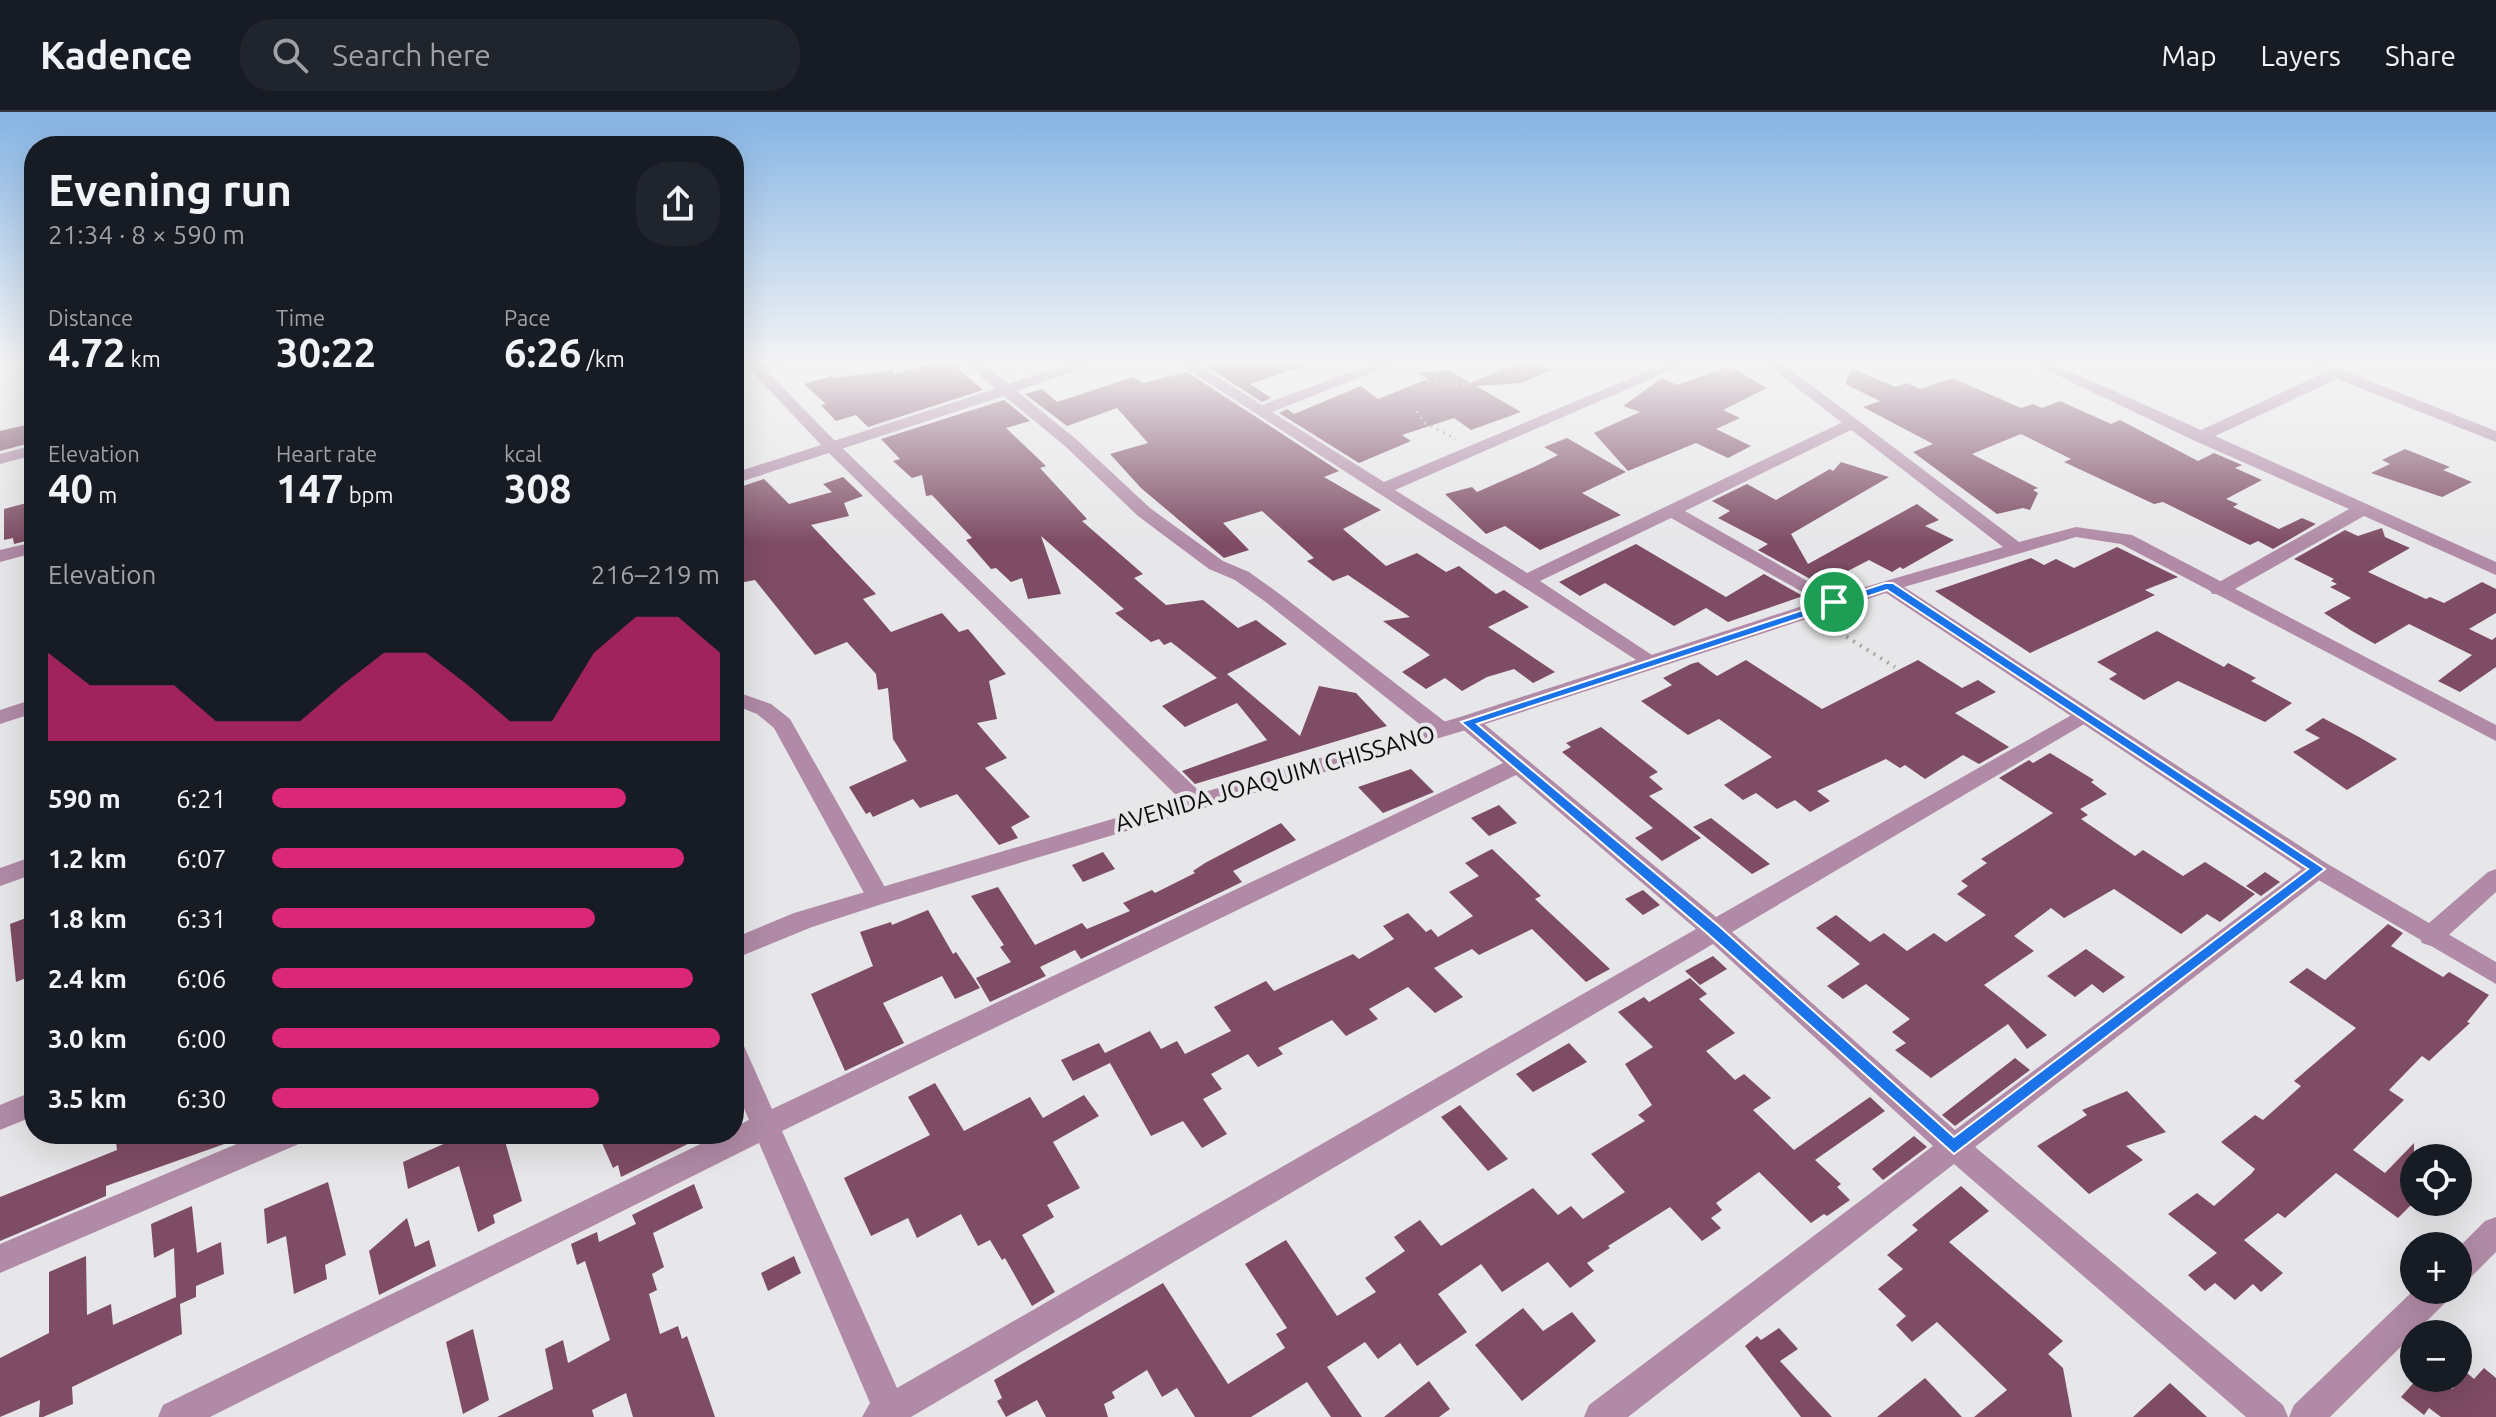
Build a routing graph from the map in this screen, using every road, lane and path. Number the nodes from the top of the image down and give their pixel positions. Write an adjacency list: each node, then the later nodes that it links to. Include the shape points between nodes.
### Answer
1 (807, 421): 14 (street)
2 (910, 421): 14 (street)
3 (1044, 421): 38 (street, via 1144,512 1216,565 1274,599)
4 (1279, 421): 19 (street)
5 (1422, 421): 15 (path)
6 (1543, 421): 15 (street)
7 (1847, 421): 11 (street)
8 (2164, 421): 12 (street)
9 (2230, 421): 12 (street)
10 (2459, 421): 13 (street)
11 (1851, 424): 21 (street); 22 (street)
12 (2199, 437): 20 (street)
13 (2496, 437)
14 (831, 446): 18 (street); 41 (street)
15 (1477, 449): 19 (street)
16 (24, 453): 17 (street)
17 (0, 459)
18 (744, 476)
19 (1382, 489): 26 (street)
20 (2363, 509): 25 (street); 28 (street)
21 (1671, 510): 26 (street); 29 (street)
22 (2016, 548): 27 (street, AVENIDA JOAQUIM CHISSANO); 28 (street, AVENIDA JOAQUIM CHISSANO, via 2094,532 2126,539)
23 (24, 550): 24 (street)
24 (0, 556)
25 (2496, 569)
26 (1526, 581): 31 (street)
27 (1889, 586): 29 (street, AVENIDA JOAQUIM CHISSANO); 35 (street)
28 (2219, 590): 39 (street)
29 (1834, 602): 30 (street, AVENIDA JOAQUIM CHISSANO)
30 (1805, 612): 31 (street, AVENIDA JOAQUIM CHISSANO); 32 (path)
31 (1654, 663): 37 (street, AVENIDA JOAQUIM CHISSANO)
32 (1895, 667)
33 (744, 702): 46 (street, via 782,724)
34 (24, 709): 36 (street)
35 (2084, 715): 43 (street); 47 (street)
36 (0, 717)
37 (1468, 722): 38 (street, AVENIDA JOAQUIM CHISSANO); 40 (street)
38 (1440, 729): 41 (street, AVENIDA JOAQUIM CHISSANO)
39 (2496, 734)
40 (1516, 766): 47 (street); 54 (street)
41 (1195, 800): 46 (street, AVENIDA JOAQUIM CHISSANO)
42 (24, 869): 44 (street)
43 (2318, 869): 48 (street); 58 (street)
44 (0, 877)
45 (2496, 878): 48 (street)
46 (878, 896): 49 (street, AVENIDA JOAQUIM CHISSANO)
47 (1714, 930): 58 (street); 63 (street)
48 (2431, 936): 50 (street)
49 (744, 945)
50 (2496, 974)
51 (744, 1076): 54 (street)
52 (24, 1107): 53 (street)
53 (0, 1118)
54 (767, 1125): 55 (street); 63 (street)
55 (744, 1136)
56 (268, 1144): 61 (street)
57 (728, 1144): 64 (street)
58 (1954, 1147): 65 (street); 66 (street)
59 (2496, 1231): 60 (street)
60 (2472, 1255)
61 (0, 1259)
62 (2422, 1304): 67 (street)
63 (888, 1415)
64 (175, 1417)
65 (1601, 1417)
66 (2271, 1417)
67 (2306, 1417)

